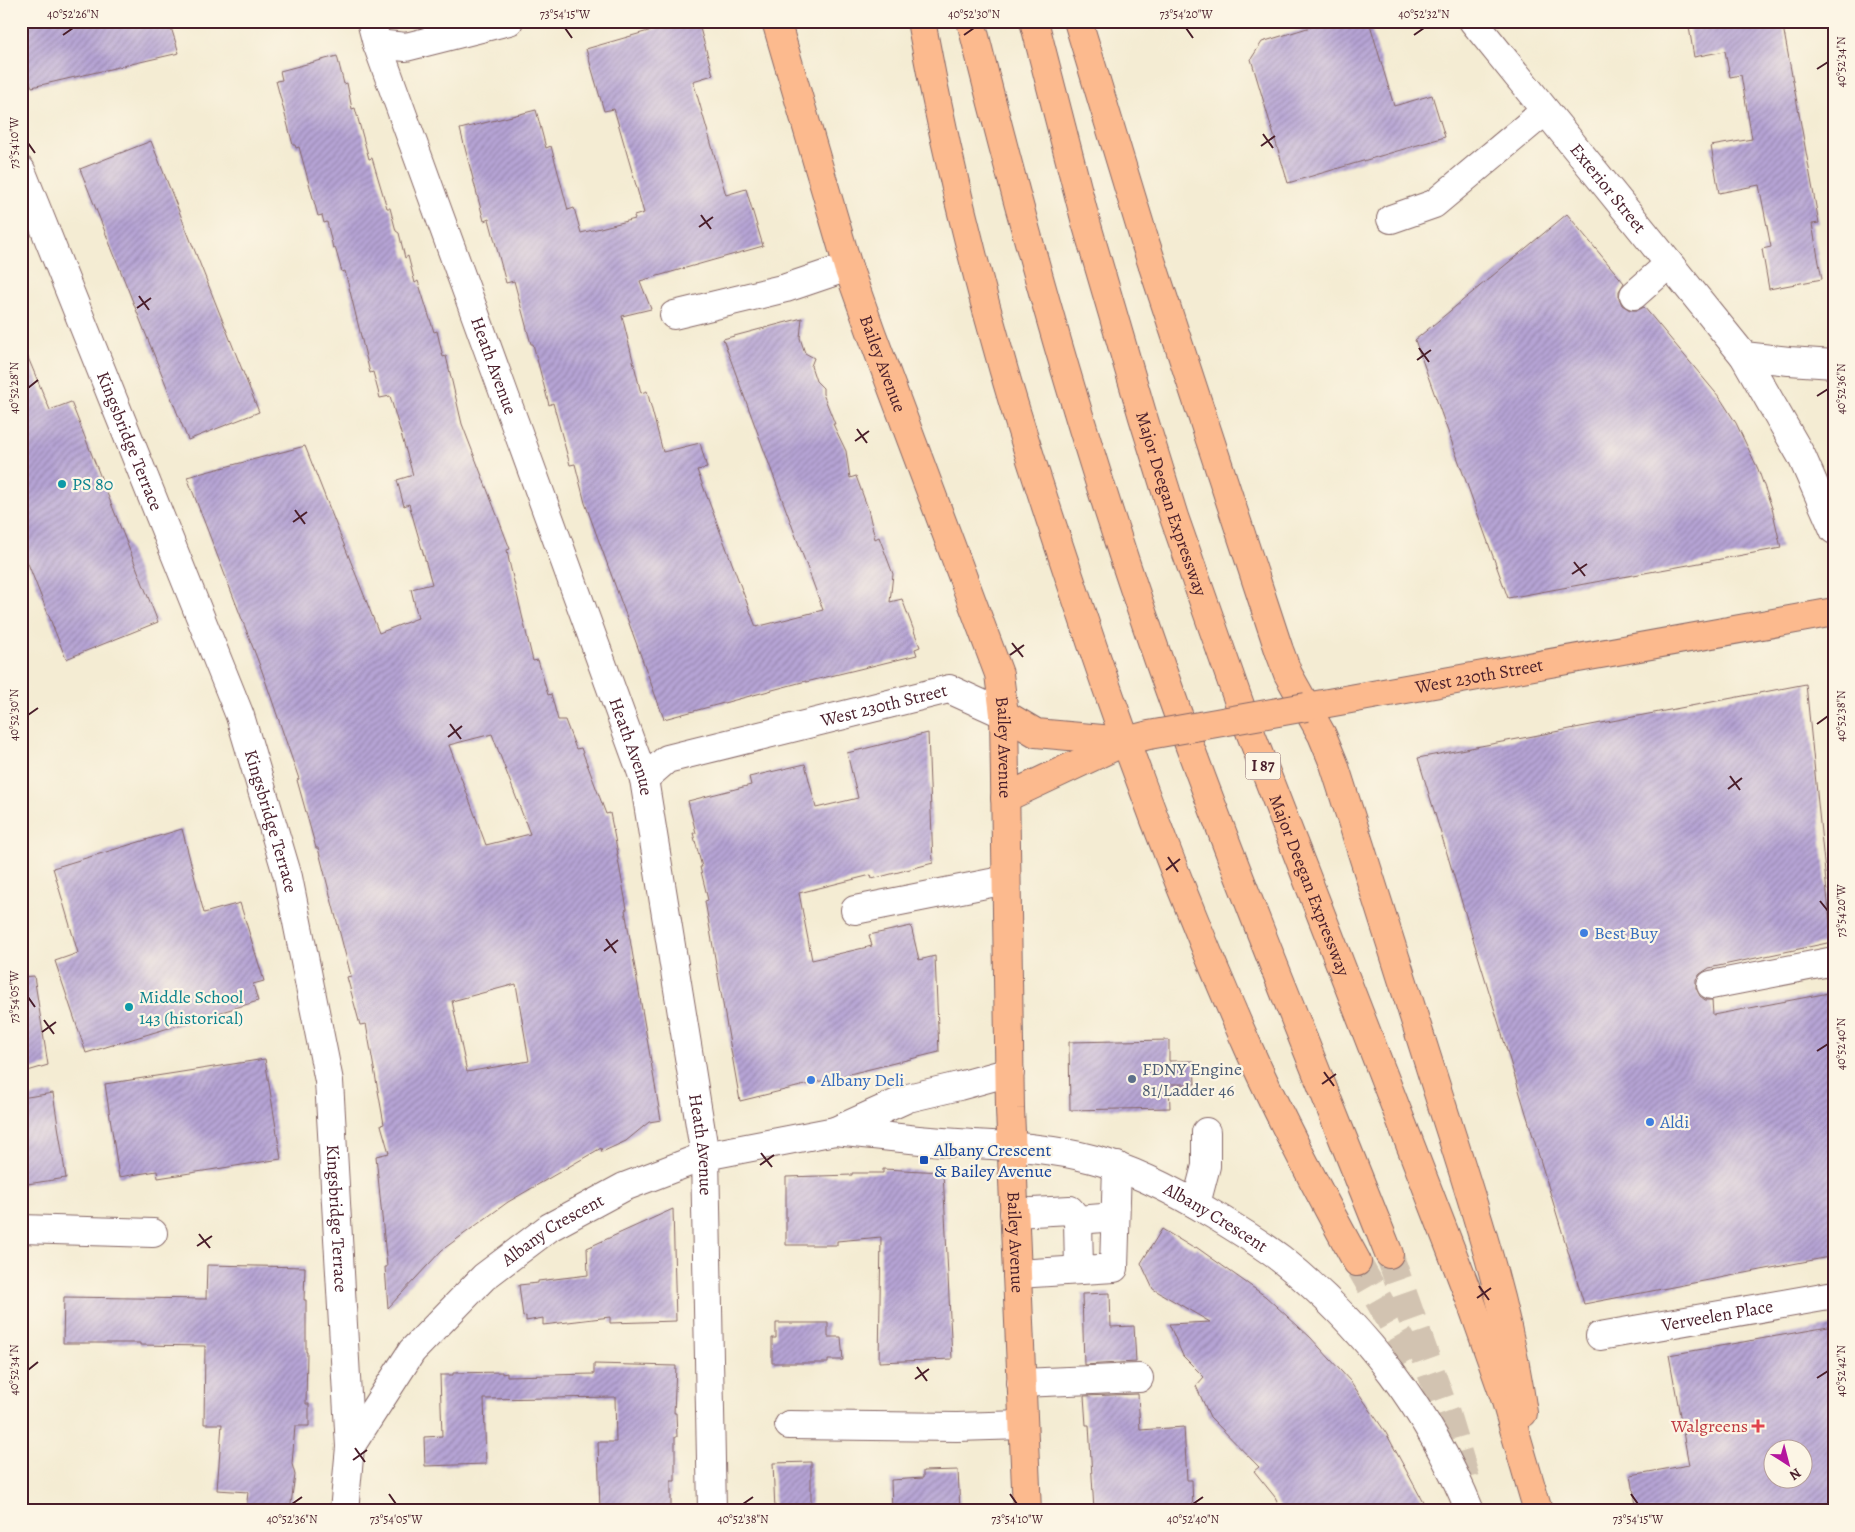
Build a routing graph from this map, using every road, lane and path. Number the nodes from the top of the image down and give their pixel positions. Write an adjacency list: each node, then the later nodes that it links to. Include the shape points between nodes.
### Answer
1 (509, 21): 8 (street, via 406,47)
2 (776, 21): 13 (main road, Bailey Avenue)
3 (921, 21): 22 (main road, via 958,198 1000,358 1044,502)
4 (971, 21): 41 (main road, via 1050,322 1143,615 1212,804)
5 (1034, 21): 52 (main road, Major Deegan Expressway / I 87, via 1087,228 1174,517 1242,711 1470,1299 1505,1398)
6 (1078, 21): 20 (main road, via 1145,242 1279,650)
7 (1473, 21): 9 (street, Exterior Street)
8 (374, 33): 23 (street, Heath Avenue)
9 (1545, 111): 11 (street, via 1434,204); 12 (street, Exterior Street)
10 (21, 170): 51 (street, Kingsbridge Terrace, via 240,716 288,877 329,1081)
11 (1391, 219)
12 (1669, 264): 14 (street); 16 (street, Exterior Street)
13 (848, 267): 15 (street, via 786,288); 21 (main road, Bailey Avenue, via 999,674)
14 (1634, 295)
15 (674, 315)
16 (1744, 356): 17 (street); 18 (street, Exterior Street, via 1802,457)
17 (1834, 364)
18 (1834, 530)
19 (1834, 612): 20 (main road, West 230th Street)
20 (1306, 706): 22 (main road, West 230th Street, bridge); 52 (main road, via 1334,764 1500,1293 1513,1351)
21 (1004, 714): 22 (main road, West 230th Street, via 1036,733); 23 (street, West 230th Street, via 949,689 666,759); 24 (main road, Bailey Avenue)
22 (1137, 738): 24 (main road, West 230th Street); 42 (main road, via 1142,787 1205,944 1258,1069)
23 (644, 779): 33 (street, Heath Avenue)
24 (1005, 798): 25 (main road, Bailey Avenue)
25 (1006, 880): 26 (street); 29 (main road, Bailey Avenue)
26 (855, 910)
27 (1834, 961): 28 (street)
28 (1711, 985)
29 (1010, 1072): 30 (street, Albany Crescent, via 908,1098); 32 (main road, Bailey Avenue)
30 (835, 1131): 32 (street, Albany Crescent); 33 (street, Albany Crescent)
31 (1206, 1132): 35 (street, via 1206,1166)
32 (1012, 1145): 34 (street, Albany Crescent, via 1060,1152); 36 (main road, Bailey Avenue)
33 (705, 1156): 51 (street, Albany Crescent, via 624,1187 550,1227 484,1277 412,1352); 54 (street, Heath Avenue)
34 (1117, 1166): 35 (street, Albany Crescent); 37 (street)
35 (1196, 1204): 56 (street, Albany Crescent, via 1280,1258 1344,1317 1401,1385 1424,1419)
36 (1014, 1212): 38 (street, via 1070,1210); 44 (main road, Bailey Avenue)
37 (1115, 1217): 38 (street); 43 (street, via 1114,1268)
38 (1078, 1220): 43 (street)
39 (21, 1229): 40 (street)
40 (153, 1233)
41 (1389, 1254)
42 (1356, 1262)
43 (1079, 1270): 44 (street)
44 (1017, 1274): 48 (main road, Bailey Avenue)
45 (1834, 1295): 46 (street, Verveelen Place)
46 (1600, 1336)
47 (1138, 1378): 48 (street)
48 (1021, 1383): 50 (main road, Bailey Avenue)
49 (789, 1425): 50 (street)
50 (1023, 1425): 55 (main road, Bailey Avenue)
51 (350, 1447): 53 (street, Kingsbridge Terrace)
52 (1537, 1504)
53 (344, 1511)
54 (712, 1511)
55 (1027, 1511)
56 (1470, 1511)

